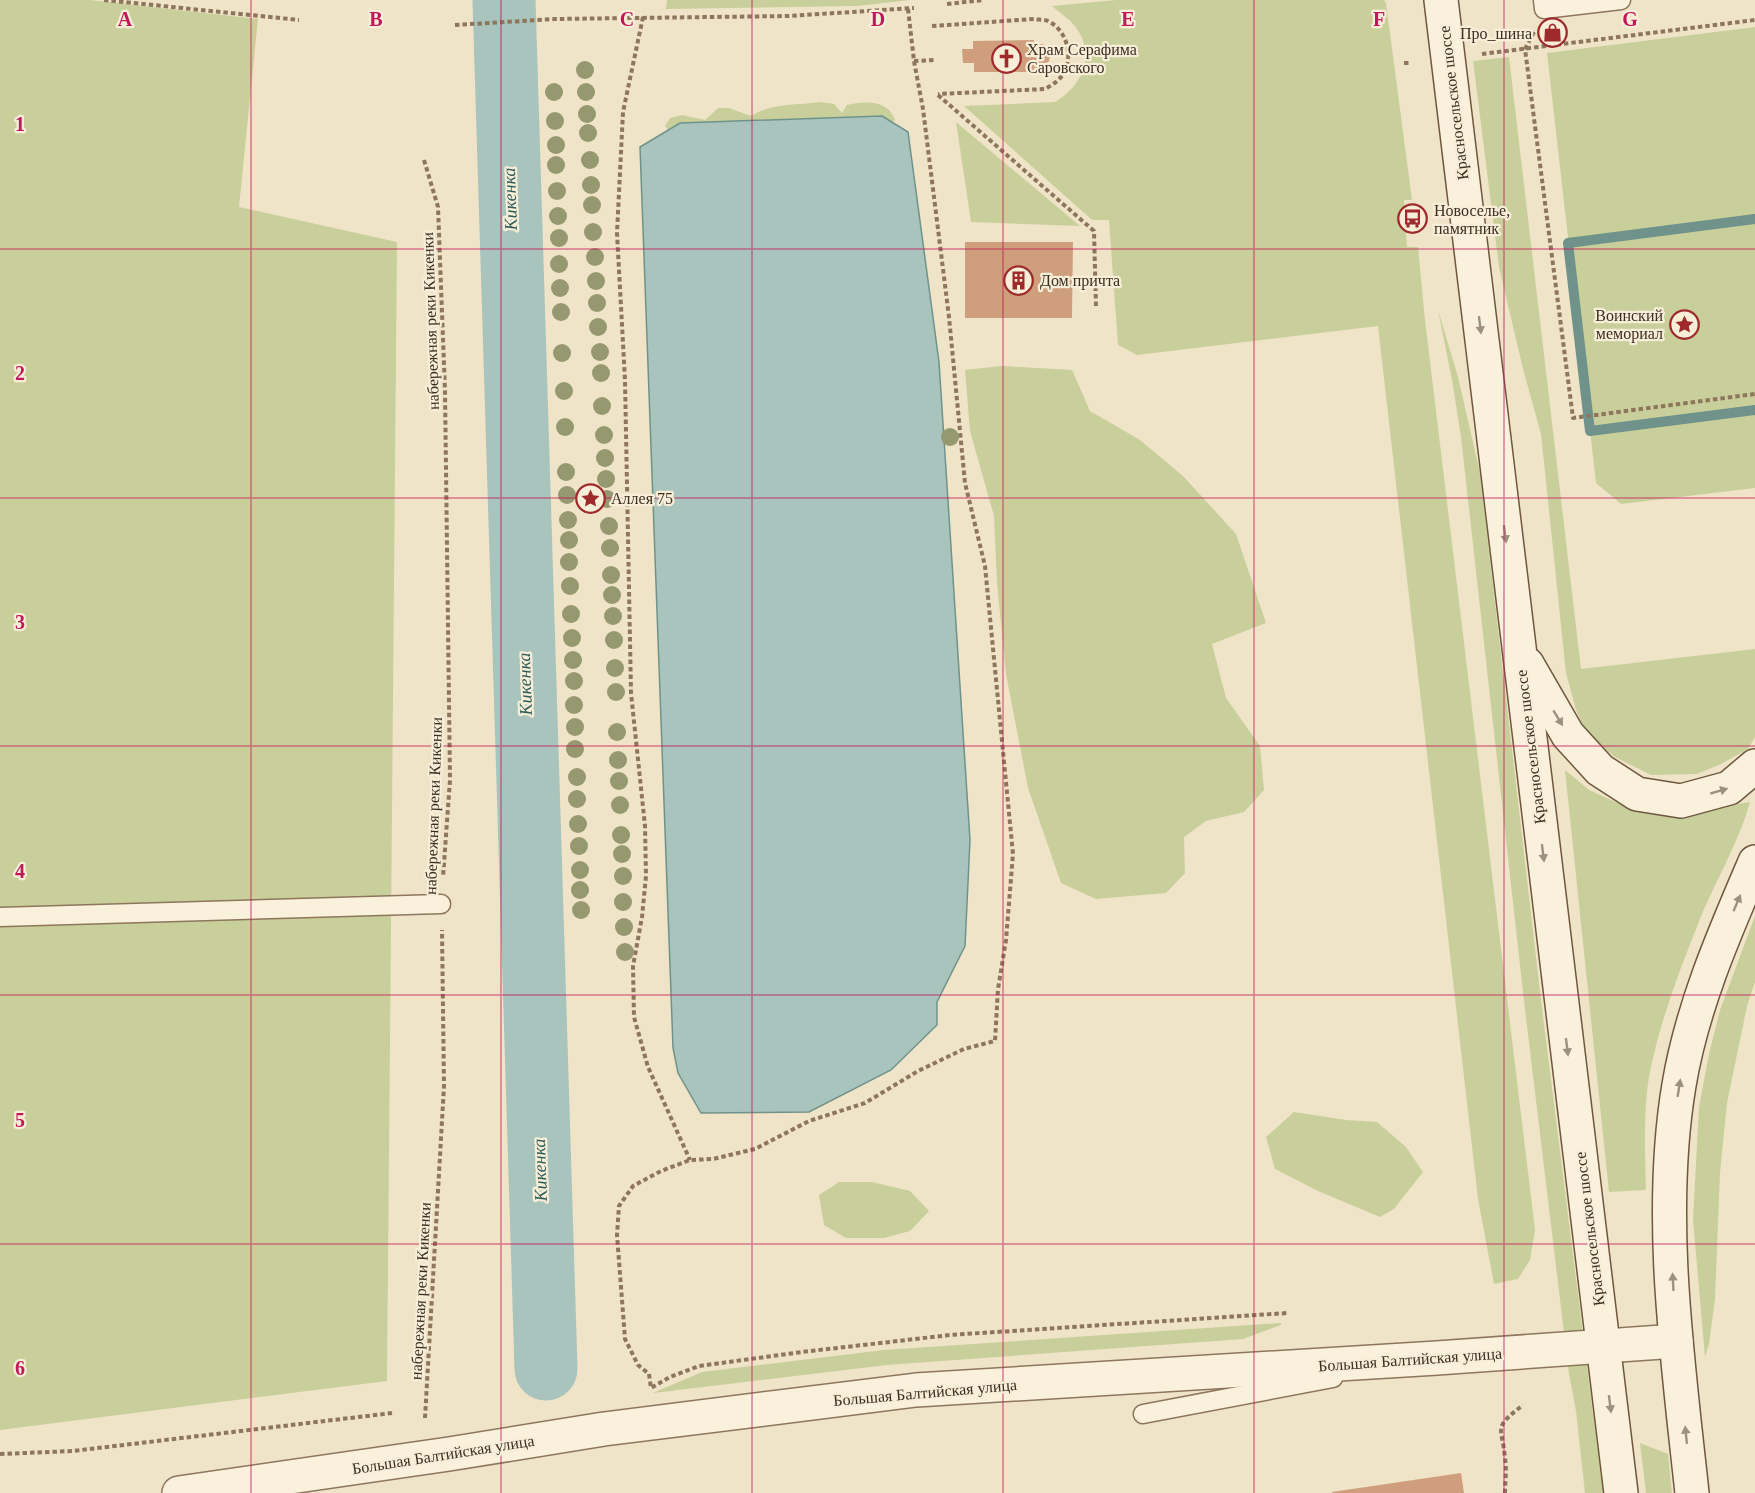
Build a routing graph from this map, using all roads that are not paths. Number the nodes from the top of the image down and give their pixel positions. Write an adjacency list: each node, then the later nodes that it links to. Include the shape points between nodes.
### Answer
1 (1441, 0): 4 (main road, Красносельское шоссе, one-way to 4)
2 (1543, 0): 3 (lane, via 1544,9)
3 (1621, 0)
4 (1519, 649): 5 (main road, one-way to 5, via 1568,735 1600,770 1637,794 1681,801 1729,788); 10 (main road, Красносельское шоссе, one-way to 10)
5 (1755, 765)
6 (1755, 862): 9 (main road, one-way to 6, via 1669,1210 1678,1086 1704,988)
7 (441, 904): 8 (lane)
8 (0, 916)
9 (1676, 1341): 10 (main road, Большая Балтийская улица); 15 (main road, one-way to 9)
10 (1603, 1346): 11 (main road, Большая Балтийская улица); 14 (main road, Красносельское шоссе, one-way to 14)
11 (1437, 1358): 12 (lane); 13 (main road, Большая Балтийская улица, via 916,1390 604,1429)
12 (1143, 1414)
13 (179, 1493)
14 (1621, 1493)
15 (1692, 1493)

